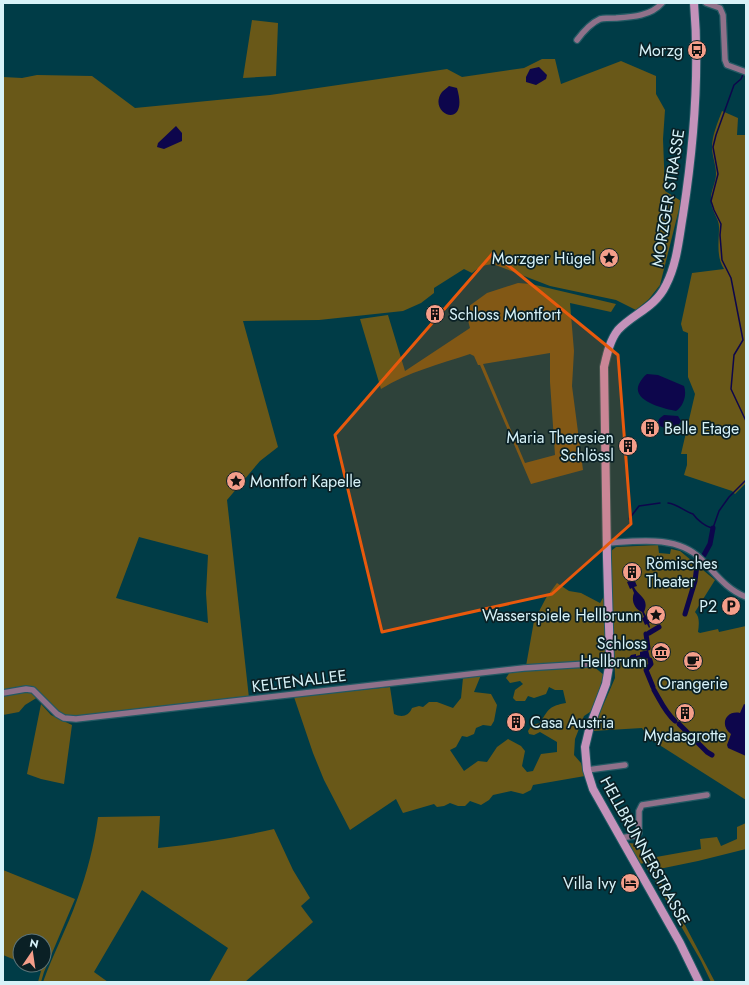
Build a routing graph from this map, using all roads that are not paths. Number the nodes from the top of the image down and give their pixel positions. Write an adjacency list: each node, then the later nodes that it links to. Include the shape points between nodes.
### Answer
1 (662, 3): 4 (street, via 644,15 601,19)
2 (694, 3): 6 (street, MORZGER STRASSE, via 697,58 694,132 680,233 671,274 654,303 618,331 608,351 604,367)
3 (706, 3): 5 (street, via 720,8 723,14 727,66)
4 (577, 40)
5 (744, 71)
6 (607, 543): 7 (street, via 659,541 682,546 696,554 735,592); 8 (street, MORZGER STRASSE)
7 (746, 596)
8 (610, 661): 9 (street, KELTENALLEE, via 524,668 76,719 64,718 57,714 33,690); 11 (street, HELLBRUNNERSTRASSE, via 606,684 586,738)
9 (3, 693)
10 (625, 765): 11 (street)
11 (587, 770): 13 (street, HELLBRUNNERSTRASSE, via 593,789)
12 (707, 795): 13 (street, via 642,805 638,811 639,833)
13 (620, 838): 14 (street, HELLBRUNNERSTRASSE, via 680,943)
14 (699, 982)

